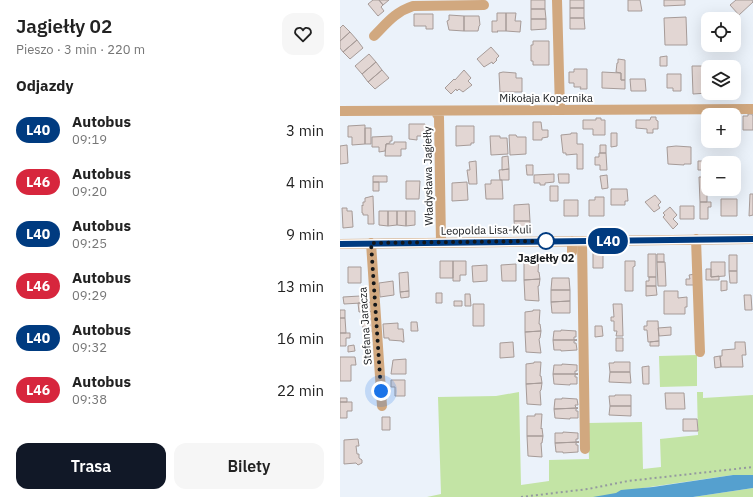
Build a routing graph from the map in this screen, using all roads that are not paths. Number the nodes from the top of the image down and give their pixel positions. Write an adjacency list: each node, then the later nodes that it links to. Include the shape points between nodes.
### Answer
1 (557, 0): 5 (street)
2 (484, 5): 3 (street, via 414,6 396,14)
3 (374, 36)
4 (753, 109): 5 (street, Mikołaja Kopernika)
5 (560, 110): 7 (street, Mikołaja Kopernika)
6 (340, 111): 7 (street, Mikołaja Kopernika)
7 (435, 111): 11 (street, Władysława Jagiełły, via 439,116)
8 (696, 239): 9 (street, Leopolda Lisa-Kuli); 10 (street, Leopolda Lisa-Kuli); 15 (street)
9 (753, 239)
10 (577, 241): 11 (street, Leopolda Lisa-Kuli); 14 (street); 17 (street)
11 (441, 242): 12 (street, Leopolda Lisa-Kuli)
12 (371, 243): 13 (street, Leopolda Lisa-Kuli); 16 (street, Stefana Jaracza)
13 (340, 244)
14 (572, 252)
15 (700, 352)
16 (382, 406)
17 (585, 449)

